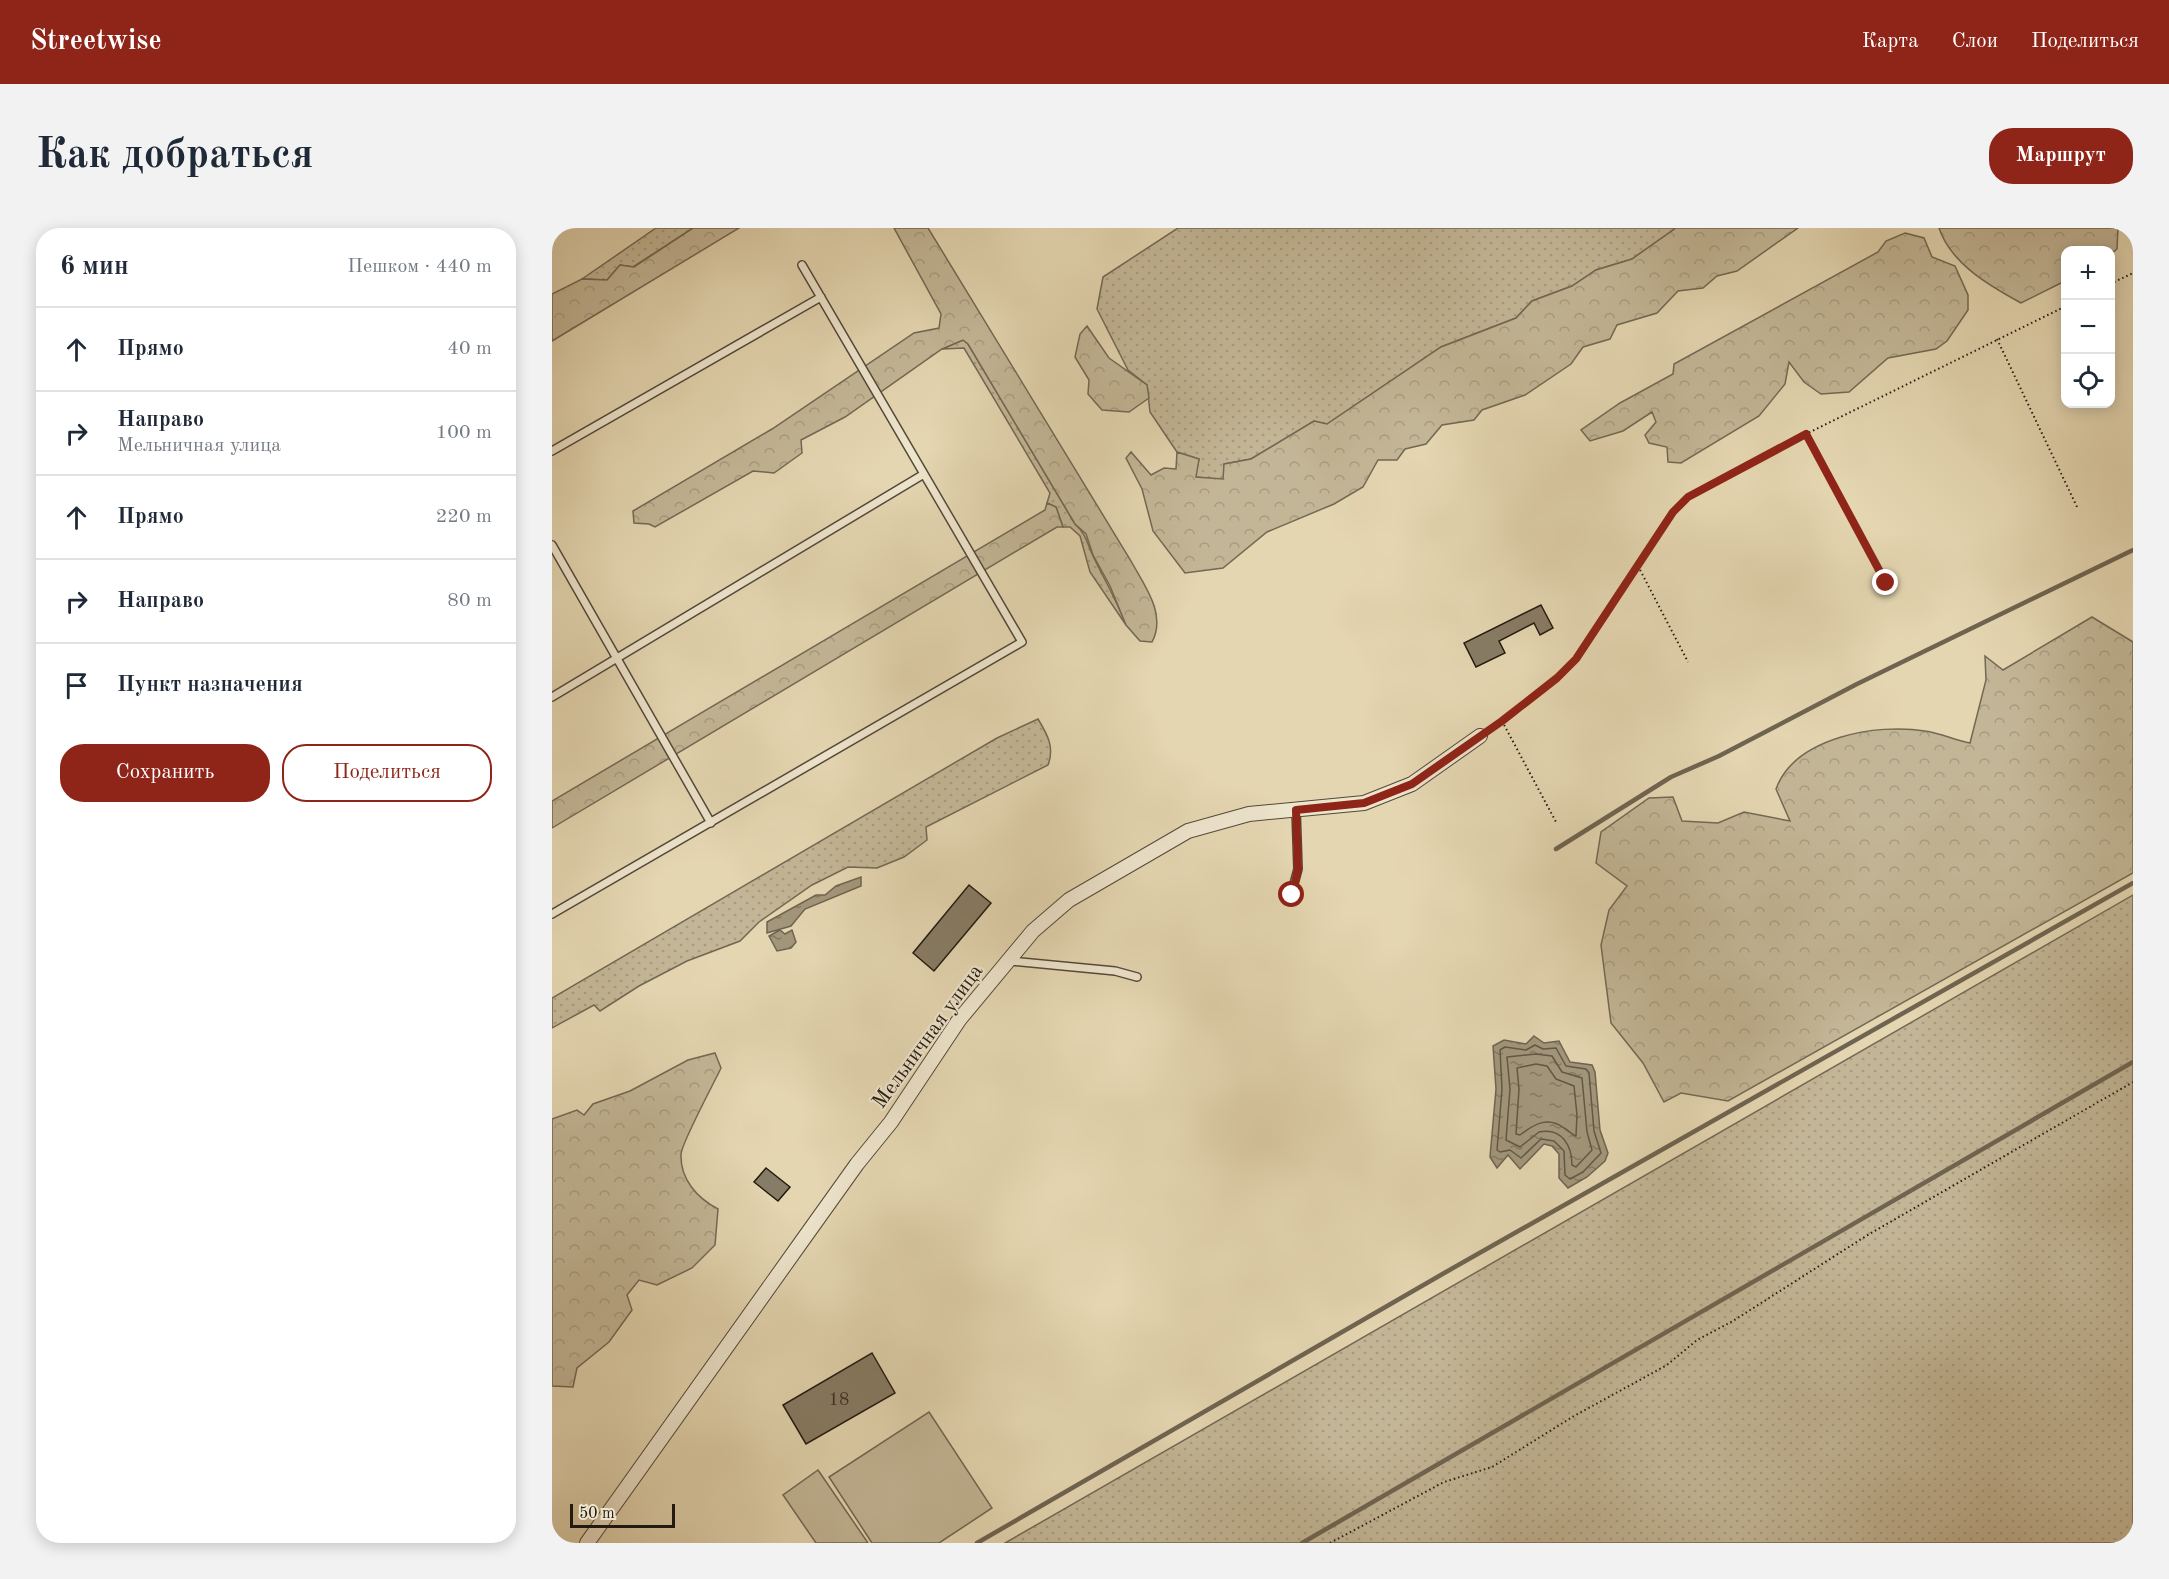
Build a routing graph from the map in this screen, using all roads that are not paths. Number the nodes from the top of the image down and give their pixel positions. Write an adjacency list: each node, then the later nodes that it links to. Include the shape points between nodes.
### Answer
1 (802, 265): 2 (lane)
2 (821, 297): 3 (lane); 4 (lane)
3 (552, 451)
4 (924, 474): 6 (lane); 10 (lane, via 1022,642)
5 (552, 545): 6 (lane)
6 (618, 659): 7 (lane); 10 (lane)
7 (552, 696)
8 (1480, 736): 9 (street, Мельничная улица, via 1412,784 1364,803)
9 (1296, 810): 11 (lane, via 1298,869); 13 (street, Мельничная улица, via 1249,814 1188,831 1069,900 1033,931)
10 (711, 823): 12 (lane)
11 (1292, 895)
12 (552, 914)
13 (1010, 961): 14 (lane, via 1115,971); 15 (street, Мельничная улица, via 959,1020 891,1122 815,1221)
14 (1137, 977)
15 (587, 1543)

